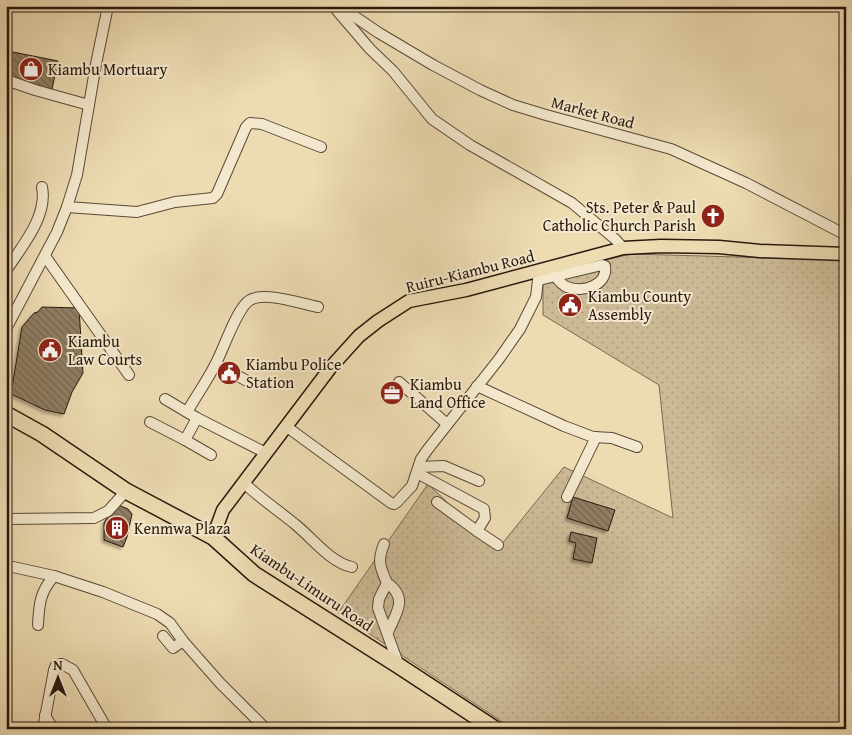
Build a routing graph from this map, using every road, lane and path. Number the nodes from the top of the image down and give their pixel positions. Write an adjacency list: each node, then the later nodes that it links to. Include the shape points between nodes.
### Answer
1 (108, 6): 5 (street)
2 (334, 6): 10 (street, via 432,119 470,145 572,203)
3 (339, 6): 9 (street, Market Road, via 386,38 480,90 546,115 671,149 746,182)
4 (6, 80): 5 (street)
5 (88, 105): 8 (street, via 77,175)
6 (321, 147): 8 (street, via 262,124 250,123 217,194 212,198 175,202 137,212)
7 (42, 187): 13 (street, via 39,214)
8 (67, 207): 12 (street)
9 (846, 236)
10 (623, 248): 11 (main road, Ruiru-Kiambu Road, via 719,247); 14 (main road, Ruiru-Kiambu Road)
11 (846, 254)
12 (45, 256): 17 (street); 19 (street)
13 (6, 270)
14 (539, 275): 15 (street); 22 (street, via 529,315); 29 (main road, Ruiru-Kiambu Road, via 409,302 378,320 331,367)
15 (555, 276)
16 (318, 307): 18 (street, via 276,298 250,300 242,308)
17 (6, 329)
18 (216, 364): 20 (street); 24 (street)
19 (129, 375)
20 (248, 382)
21 (399, 382): 28 (street)
22 (477, 386): 28 (street); 30 (street)
23 (165, 398): 24 (street)
24 (187, 412): 26 (street)
25 (6, 414): 38 (highway, Kiambu-Limuru Road, via 42,434)
26 (197, 418): 31 (street); 33 (street)
27 (150, 422): 31 (street)
28 (447, 424): 35 (street, via 424,454)
29 (287, 427): 33 (main road, Ruiru-Kiambu Road); 35 (street, via 394,504 412,486)
30 (596, 437): 32 (street, via 612,438); 39 (street)
31 (185, 440): 34 (street)
32 (636, 447)
33 (266, 453): 37 (main road, Ruiru-Kiambu Road)
34 (211, 454)
35 (418, 470): 36 (street, via 444,466); 42 (street, via 484,509 485,518)
36 (479, 481)
37 (244, 483): 43 (main road, Ruiru-Kiambu Road, via 223,510); 47 (street, via 333,557)
38 (126, 491): 41 (street, via 108,511 94,518); 43 (highway, Kiambu-Limuru Road)
39 (567, 497)
40 (437, 502): 42 (street)
41 (6, 518)
42 (477, 531): 45 (street)
43 (213, 537): 54 (highway, Kiambu-Limuru Road, via 254,574)
44 (384, 544): 49 (street, via 379,559)
45 (498, 545)
46 (6, 567): 48 (street)
47 (352, 567)
48 (54, 576): 50 (street, via 41,596); 53 (street, via 157,614 170,623)
49 (387, 583): 51 (street, via 378,608); 51 (street, via 400,600)
50 (38, 625)
51 (388, 632): 54 (street)
52 (163, 636): 53 (street, via 171,648)
53 (183, 642): 59 (street)
54 (399, 666): 60 (highway, Kiambu-Limuru Road)
55 (45, 715): 56 (street); 57 (street); 58 (street, via 54,670 56,665 62,664 73,670)
56 (43, 729)
57 (53, 729)
58 (107, 729)
59 (266, 729)
60 (495, 729)

